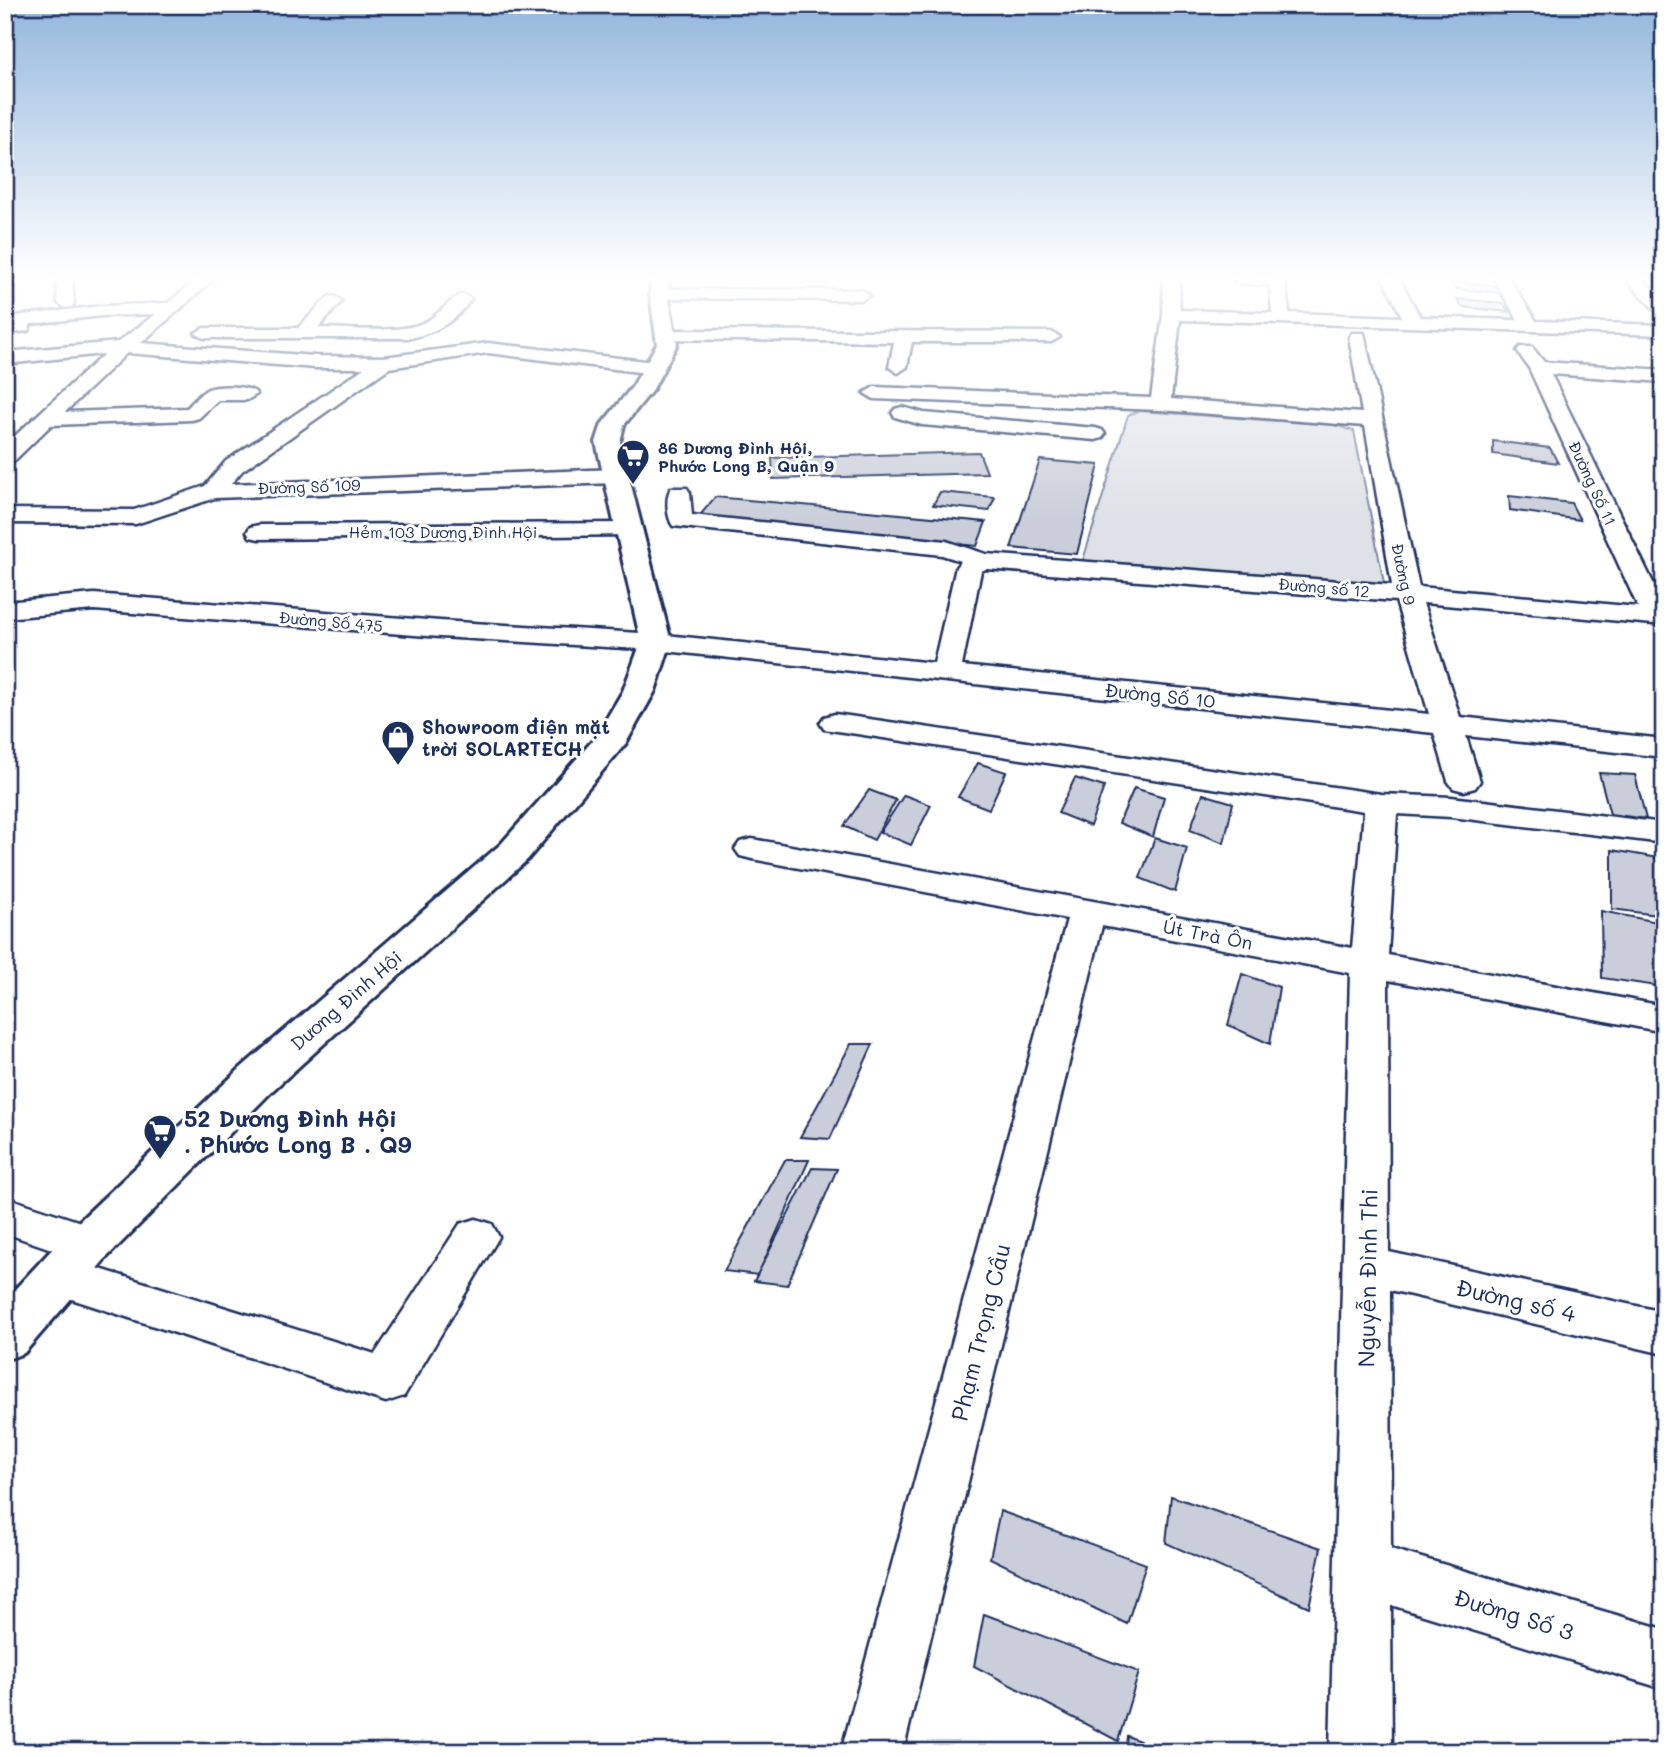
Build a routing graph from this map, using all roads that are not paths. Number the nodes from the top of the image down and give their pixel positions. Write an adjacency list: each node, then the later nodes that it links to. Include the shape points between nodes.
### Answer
1 (108, 360): 17 (street)
2 (289, 360): 11 (street)
3 (405, 360): 11 (street)
4 (588, 360): 13 (street)
5 (658, 360): 13 (street)
6 (899, 360): 12 (street)
7 (1166, 360): 16 (street)
8 (1362, 360): 18 (street, Đường 9)
9 (1532, 360): 30 (street, Đường Số 11)
10 (1540, 360): 14 (street, Đường Số 11)
11 (384, 363): 22 (street, via 234,467)
12 (898, 367)
13 (654, 368): 21 (street, via 613,424 608,442)
14 (1664, 376)
15 (247, 394): 17 (street, via 213,394 192,414)
16 (1160, 404): 18 (street); 19 (street, via 874,393 897,411 922,419)
17 (46, 419): 20 (street)
18 (1373, 420): 28 (street, Đường 9)
19 (1095, 434)
20 (5, 457)
21 (616, 476): 22 (street, Đường Số 109); 25 (street)
22 (213, 491): 24 (street, Đường Số 109, via 136,517)
23 (679, 493): 27 (street, Đường số 12, via 681,521 946,548)
24 (5, 516)
25 (627, 530): 26 (street, Hẻm 103 Dương Đình Hội); 31 (street)
26 (259, 532)
27 (983, 561): 28 (street, Đường số 12); 32 (street, via 969,567)
28 (1407, 594): 30 (street, Đường số 12); 34 (street, Đường 9)
29 (5, 610): 31 (street, Đường Số 475, via 94,602)
30 (1660, 617)
31 (656, 642): 32 (street, Đường Số 10); 45 (street, Dương Đình Hội, via 639,691 609,743 514,852 258,1078)
32 (946, 672): 34 (street, Đường Số 10)
33 (835, 723): 37 (street)
34 (1447, 725): 35 (street, Đường Số 10); 36 (street, Đường 9)
35 (1664, 748)
36 (1464, 781)
37 (1381, 804): 38 (street, via 1451,807); 41 (street, Nguyễn Đình Thi)
38 (1664, 833)
39 (752, 849): 40 (street, Út Trà Ôn)
40 (1087, 912): 41 (street, Út Trà Ôn); 51 (street, Phạm Trọng Cầu)
41 (1369, 965): 42 (street, Út Trà Ôn); 46 (street, Nguyễn Đình Thi)
42 (1664, 1019)
43 (5, 1215): 45 (street)
44 (476, 1237): 45 (street, via 386,1380)
45 (73, 1259): 48 (street, Dương Đình Hội)
46 (1368, 1266): 47 (street, Đường số 4); 49 (street, Nguyễn Đình Thi)
47 (1664, 1333)
48 (5, 1338)
49 (1364, 1569): 50 (street, Đường Số 3); 52 (street, Nguyễn Đình Thi)
50 (1664, 1659)
51 (872, 1752)
52 (1362, 1752)

